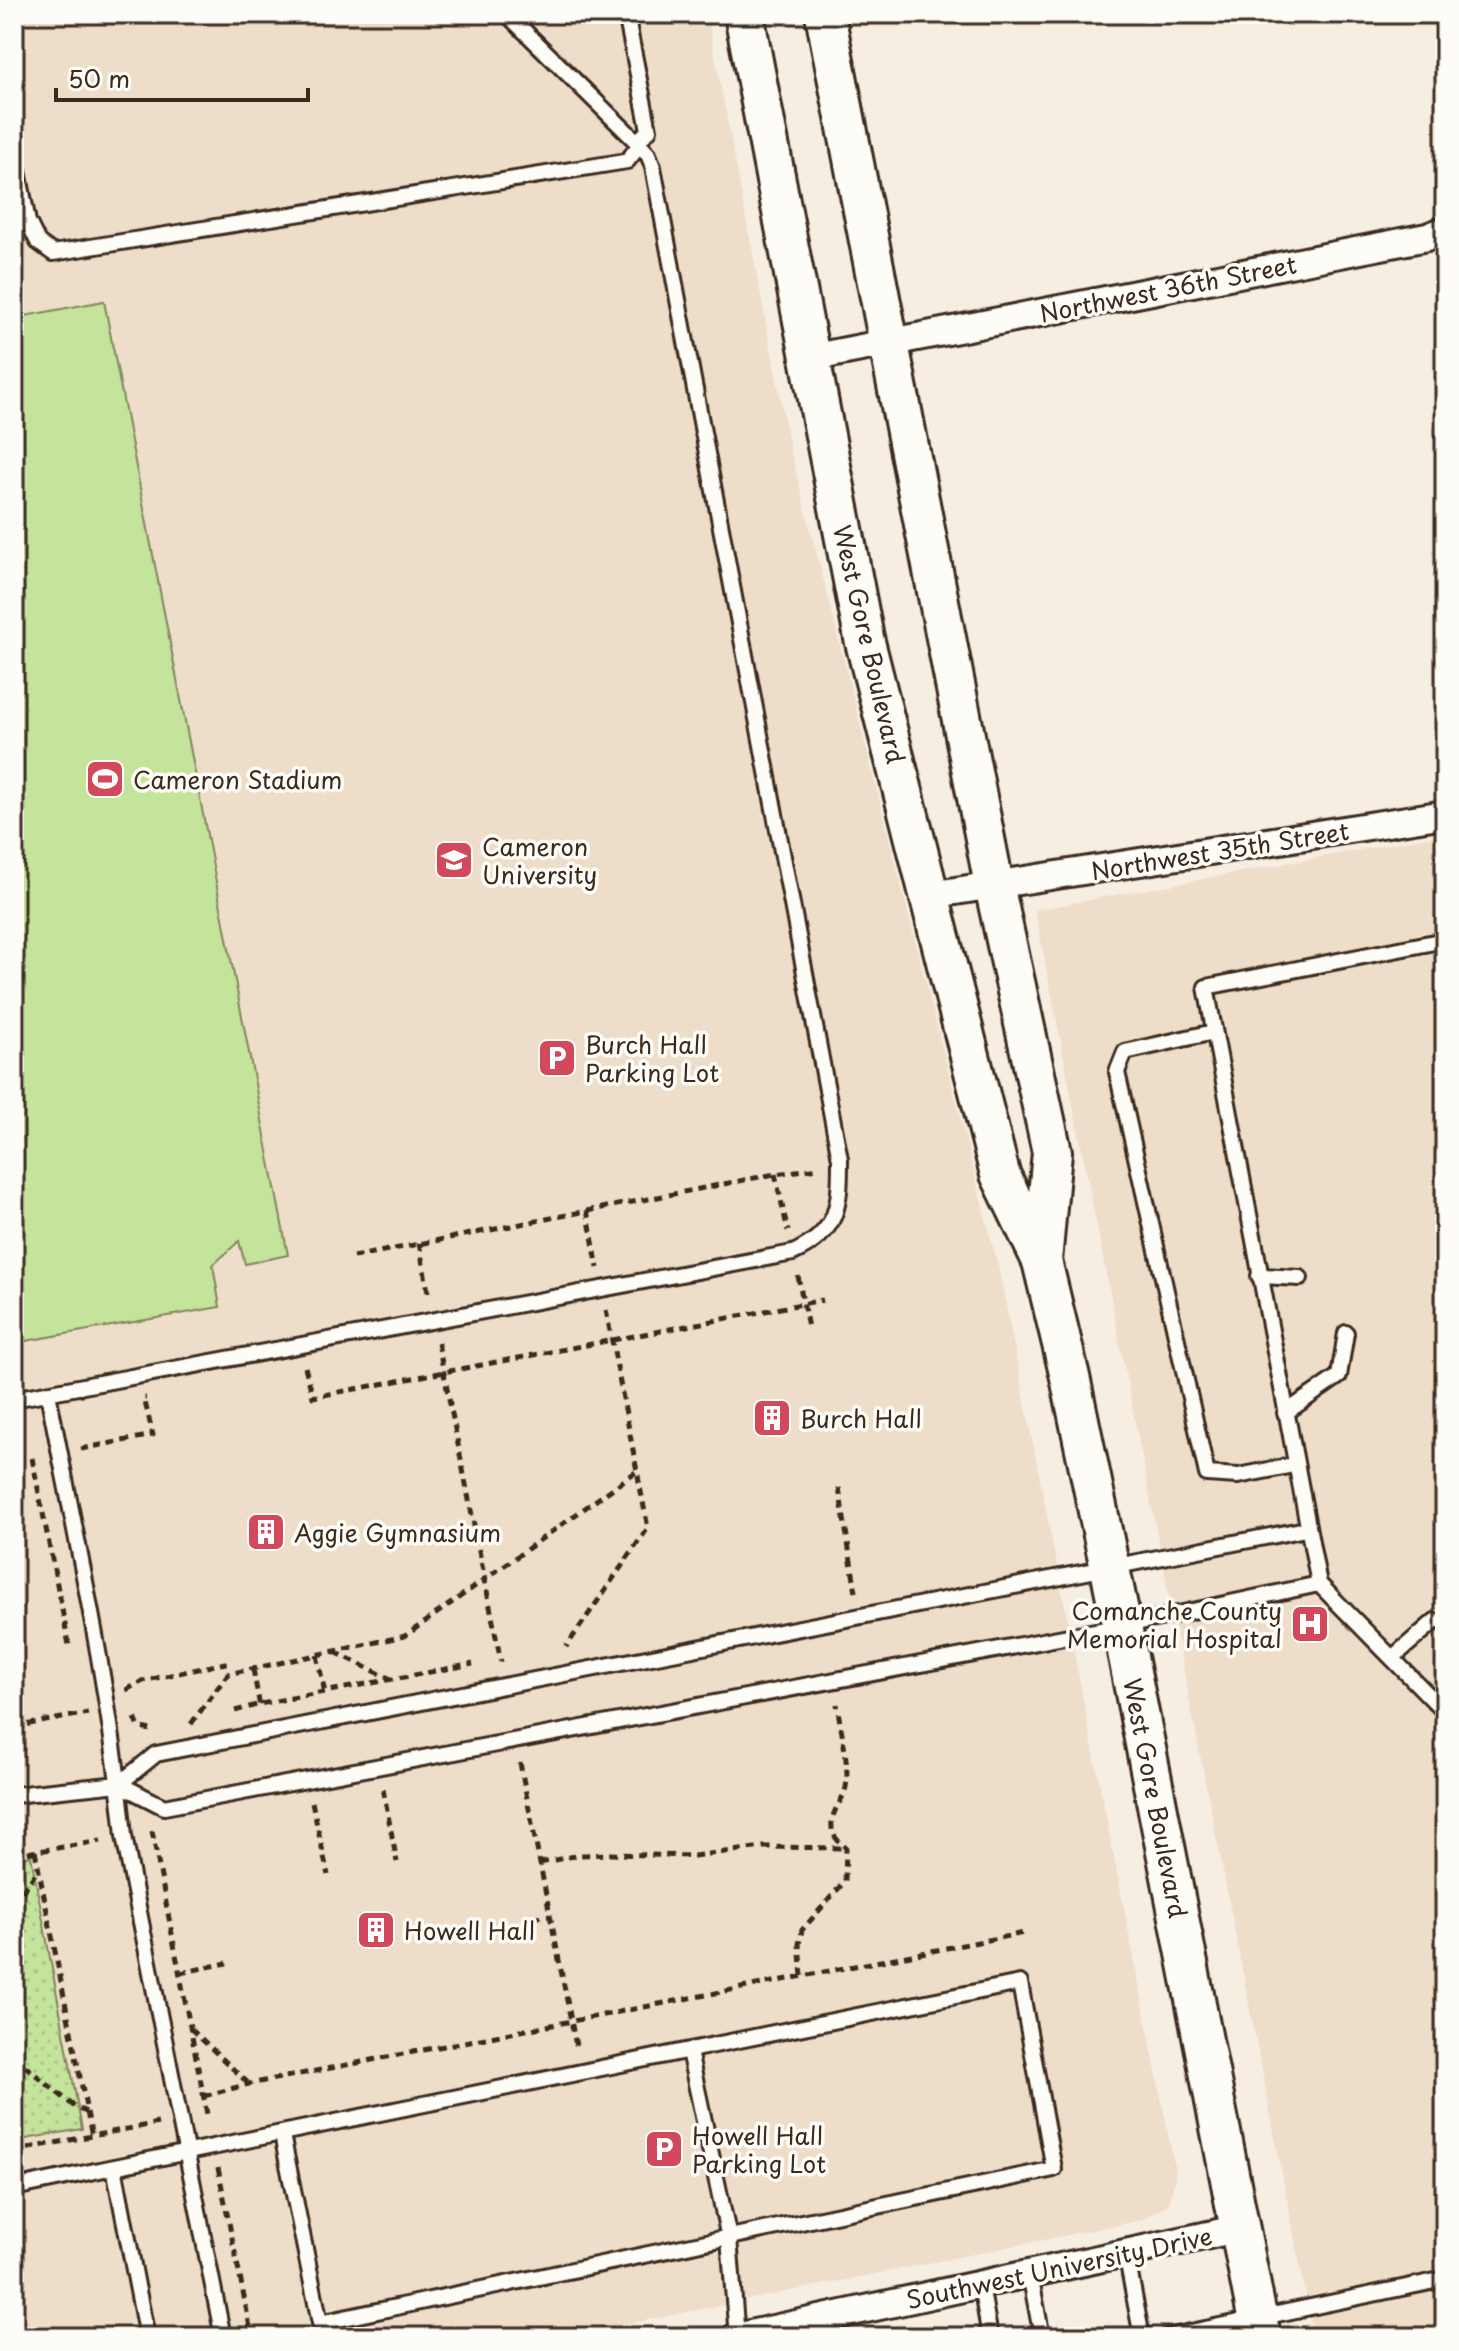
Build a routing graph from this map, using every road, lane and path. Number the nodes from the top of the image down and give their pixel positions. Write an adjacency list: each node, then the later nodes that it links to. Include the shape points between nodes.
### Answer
1 (507, 14): 5 (lane)
2 (626, 14): 5 (lane, via 649,130)
3 (744, 14): 9 (main road, West Gore Boulevard)
4 (825, 14): 8 (main road, West Gore Boulevard)
5 (639, 144): 6 (lane, via 627,161 53,253 38,242 28,222); 22 (lane, via 653,167 662,214 840,1159 840,1197 827,1228 814,1243 793,1253)
6 (14, 151)
7 (1445, 230): 8 (street, Northwest 36th Street)
8 (889, 342): 9 (street, Northwest 36th Street); 11 (main road, West Gore Boulevard)
9 (810, 358): 12 (main road, West Gore Boulevard, via 864,638)
10 (1445, 814): 11 (street, Northwest 35th Street)
11 (994, 885): 12 (street, Northwest 35th Street); 19 (main road, West Gore Boulevard, via 1052,1152)
12 (930, 895): 19 (main road, West Gore Boulevard, via 1000,1174)
13 (1445, 940): 14 (lane, via 1206,987)
14 (1214, 1032): 20 (lane); 35 (lane, via 1125,1052 1117,1072 1207,1474 1238,1476)
15 (820, 1168): 16 (path)
16 (587, 1210): 17 (path); 22 (path)
17 (419, 1243): 18 (path); 24 (path)
18 (353, 1257)
19 (1042, 1261): 39 (main road, West Gore Boulevard)
20 (1259, 1276): 21 (lane); 32 (lane)
21 (1300, 1278)
22 (602, 1289): 24 (lane); 26 (path)
23 (823, 1300): 26 (path)
24 (434, 1320): 28 (path); 29 (lane)
25 (1346, 1333): 32 (lane, via 1339,1376)
26 (611, 1340): 28 (path); 36 (path)
27 (291, 1369): 28 (path, via 306,1367 313,1397)
28 (443, 1373): 40 (path)
29 (48, 1393): 31 (lane); 59 (lane)
30 (159, 1395): 33 (path, via 144,1398 153,1435)
31 (14, 1399)
32 (1285, 1413): 35 (lane)
33 (80, 1449)
34 (32, 1458): 45 (path)
35 (1294, 1465): 38 (lane)
36 (637, 1471): 40 (path); 46 (path, via 648,1528)
37 (839, 1488): 42 (path)
38 (1306, 1529): 39 (lane); 41 (lane)
39 (1111, 1569): 44 (main road, West Gore Boulevard); 51 (lane)
40 (484, 1580): 47 (path, via 405,1636); 51 (path)
41 (1319, 1584): 44 (lane); 48 (lane)
42 (856, 1592)
43 (1435, 1621): 48 (lane)
44 (1122, 1626): 58 (lane); 95 (main road, West Gore Boulevard)
45 (69, 1645)
46 (566, 1647)
47 (335, 1651): 49 (path); 50 (path)
48 (1392, 1658): 55 (lane)
49 (228, 1674): 52 (path, via 225,1663 143,1681); 56 (path)
50 (392, 1679)
51 (505, 1686): 59 (lane, via 156,1754)
52 (125, 1691)
53 (82, 1702): 57 (path, via 87,1713)
54 (837, 1703): 65 (path, via 847,1777 831,1824 833,1835)
55 (1441, 1708)
56 (191, 1724)
57 (15, 1726)
58 (516, 1741): 59 (lane, via 164,1807); 69 (path)
59 (119, 1784): 61 (lane); 91 (lane, via 124,1836)
60 (382, 1788): 68 (path)
61 (14, 1795)
62 (312, 1801): 71 (path)
63 (152, 1831): 77 (path)
64 (109, 1839): 66 (path)
65 (846, 1848): 69 (path, via 763,1847 694,1856 579,1855); 78 (path, via 845,1881 802,1930)
66 (35, 1851): 67 (path); 70 (path)
67 (14, 1855)
68 (397, 1862)
69 (540, 1863): 73 (path)
70 (38, 1869): 72 (path); 85 (path)
71 (328, 1875)
72 (14, 1903)
73 (550, 1916): 74 (path); 79 (path)
74 (533, 1917)
75 (1024, 1933): 78 (path)
76 (227, 1963): 77 (path)
77 (180, 1973): 80 (path)
78 (802, 1976): 79 (path)
79 (571, 2022): 83 (path)
80 (191, 2028): 83 (path); 84 (path)
81 (689, 2051): 88 (lane); 96 (lane); 96 (lane, via 1020,1983 1054,2169)
82 (14, 2057): 85 (path)
83 (249, 2084): 84 (path)
84 (204, 2096): 86 (path)
85 (87, 2113): 89 (path)
86 (207, 2114)
87 (162, 2122): 89 (path)
88 (282, 2135): 91 (lane); 96 (lane, via 320,2323)
89 (92, 2137): 90 (path)
90 (14, 2151)
91 (186, 2154): 92 (lane); 103 (lane)
92 (114, 2167): 94 (lane); 102 (lane)
93 (218, 2167): 104 (path)
94 (14, 2188)
95 (1241, 2228): 97 (street, Southwest University Drive); 101 (main road, West Gore Boulevard)
96 (729, 2238): 105 (lane)
97 (1126, 2253): 98 (street, Southwest University Drive); 108 (lane)
98 (1030, 2274): 100 (street, Southwest University Drive); 107 (lane)
99 (1445, 2279): 101 (lane)
100 (981, 2285): 105 (street, Southwest University Drive); 106 (lane)
101 (1260, 2328): 109 (lane)
102 (147, 2337)
103 (223, 2337)
104 (252, 2337)
105 (737, 2337)
106 (990, 2337)
107 (1042, 2337)
108 (1142, 2337)
109 (1167, 2337)

